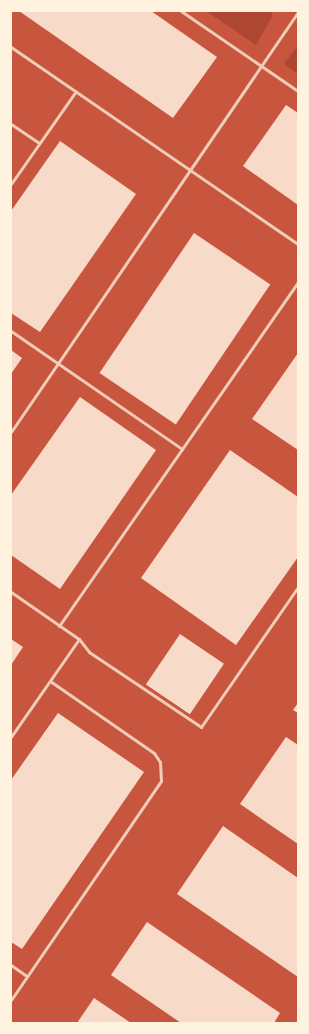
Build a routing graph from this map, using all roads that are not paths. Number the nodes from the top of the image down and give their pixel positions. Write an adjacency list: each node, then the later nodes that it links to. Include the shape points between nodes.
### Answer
1 (181, 11): 4 (lane)
2 (298, 12): 4 (lane)
3 (11, 46): 5 (lane)
4 (261, 66): 6 (lane); 9 (lane)
5 (76, 91): 8 (lane); 9 (lane)
6 (298, 91)
7 (11, 124): 8 (lane)
8 (39, 143): 10 (lane)
9 (190, 170): 11 (lane); 14 (lane)
10 (11, 184)
11 (298, 244)
12 (298, 282): 16 (lane)
13 (11, 331): 14 (lane)
14 (58, 363): 15 (lane); 16 (lane)
15 (11, 432)
16 (182, 449): 19 (lane)
17 (298, 587): 20 (lane, via 201,727 89,652)
18 (11, 592): 19 (lane)
19 (60, 626): 20 (lane)
20 (79, 639): 21 (lane)
21 (50, 681): 22 (lane); 24 (lane, via 154,753 162,772 157,789)
22 (11, 737)
23 (11, 965): 24 (lane)
24 (27, 976): 25 (lane)
25 (11, 1000)

